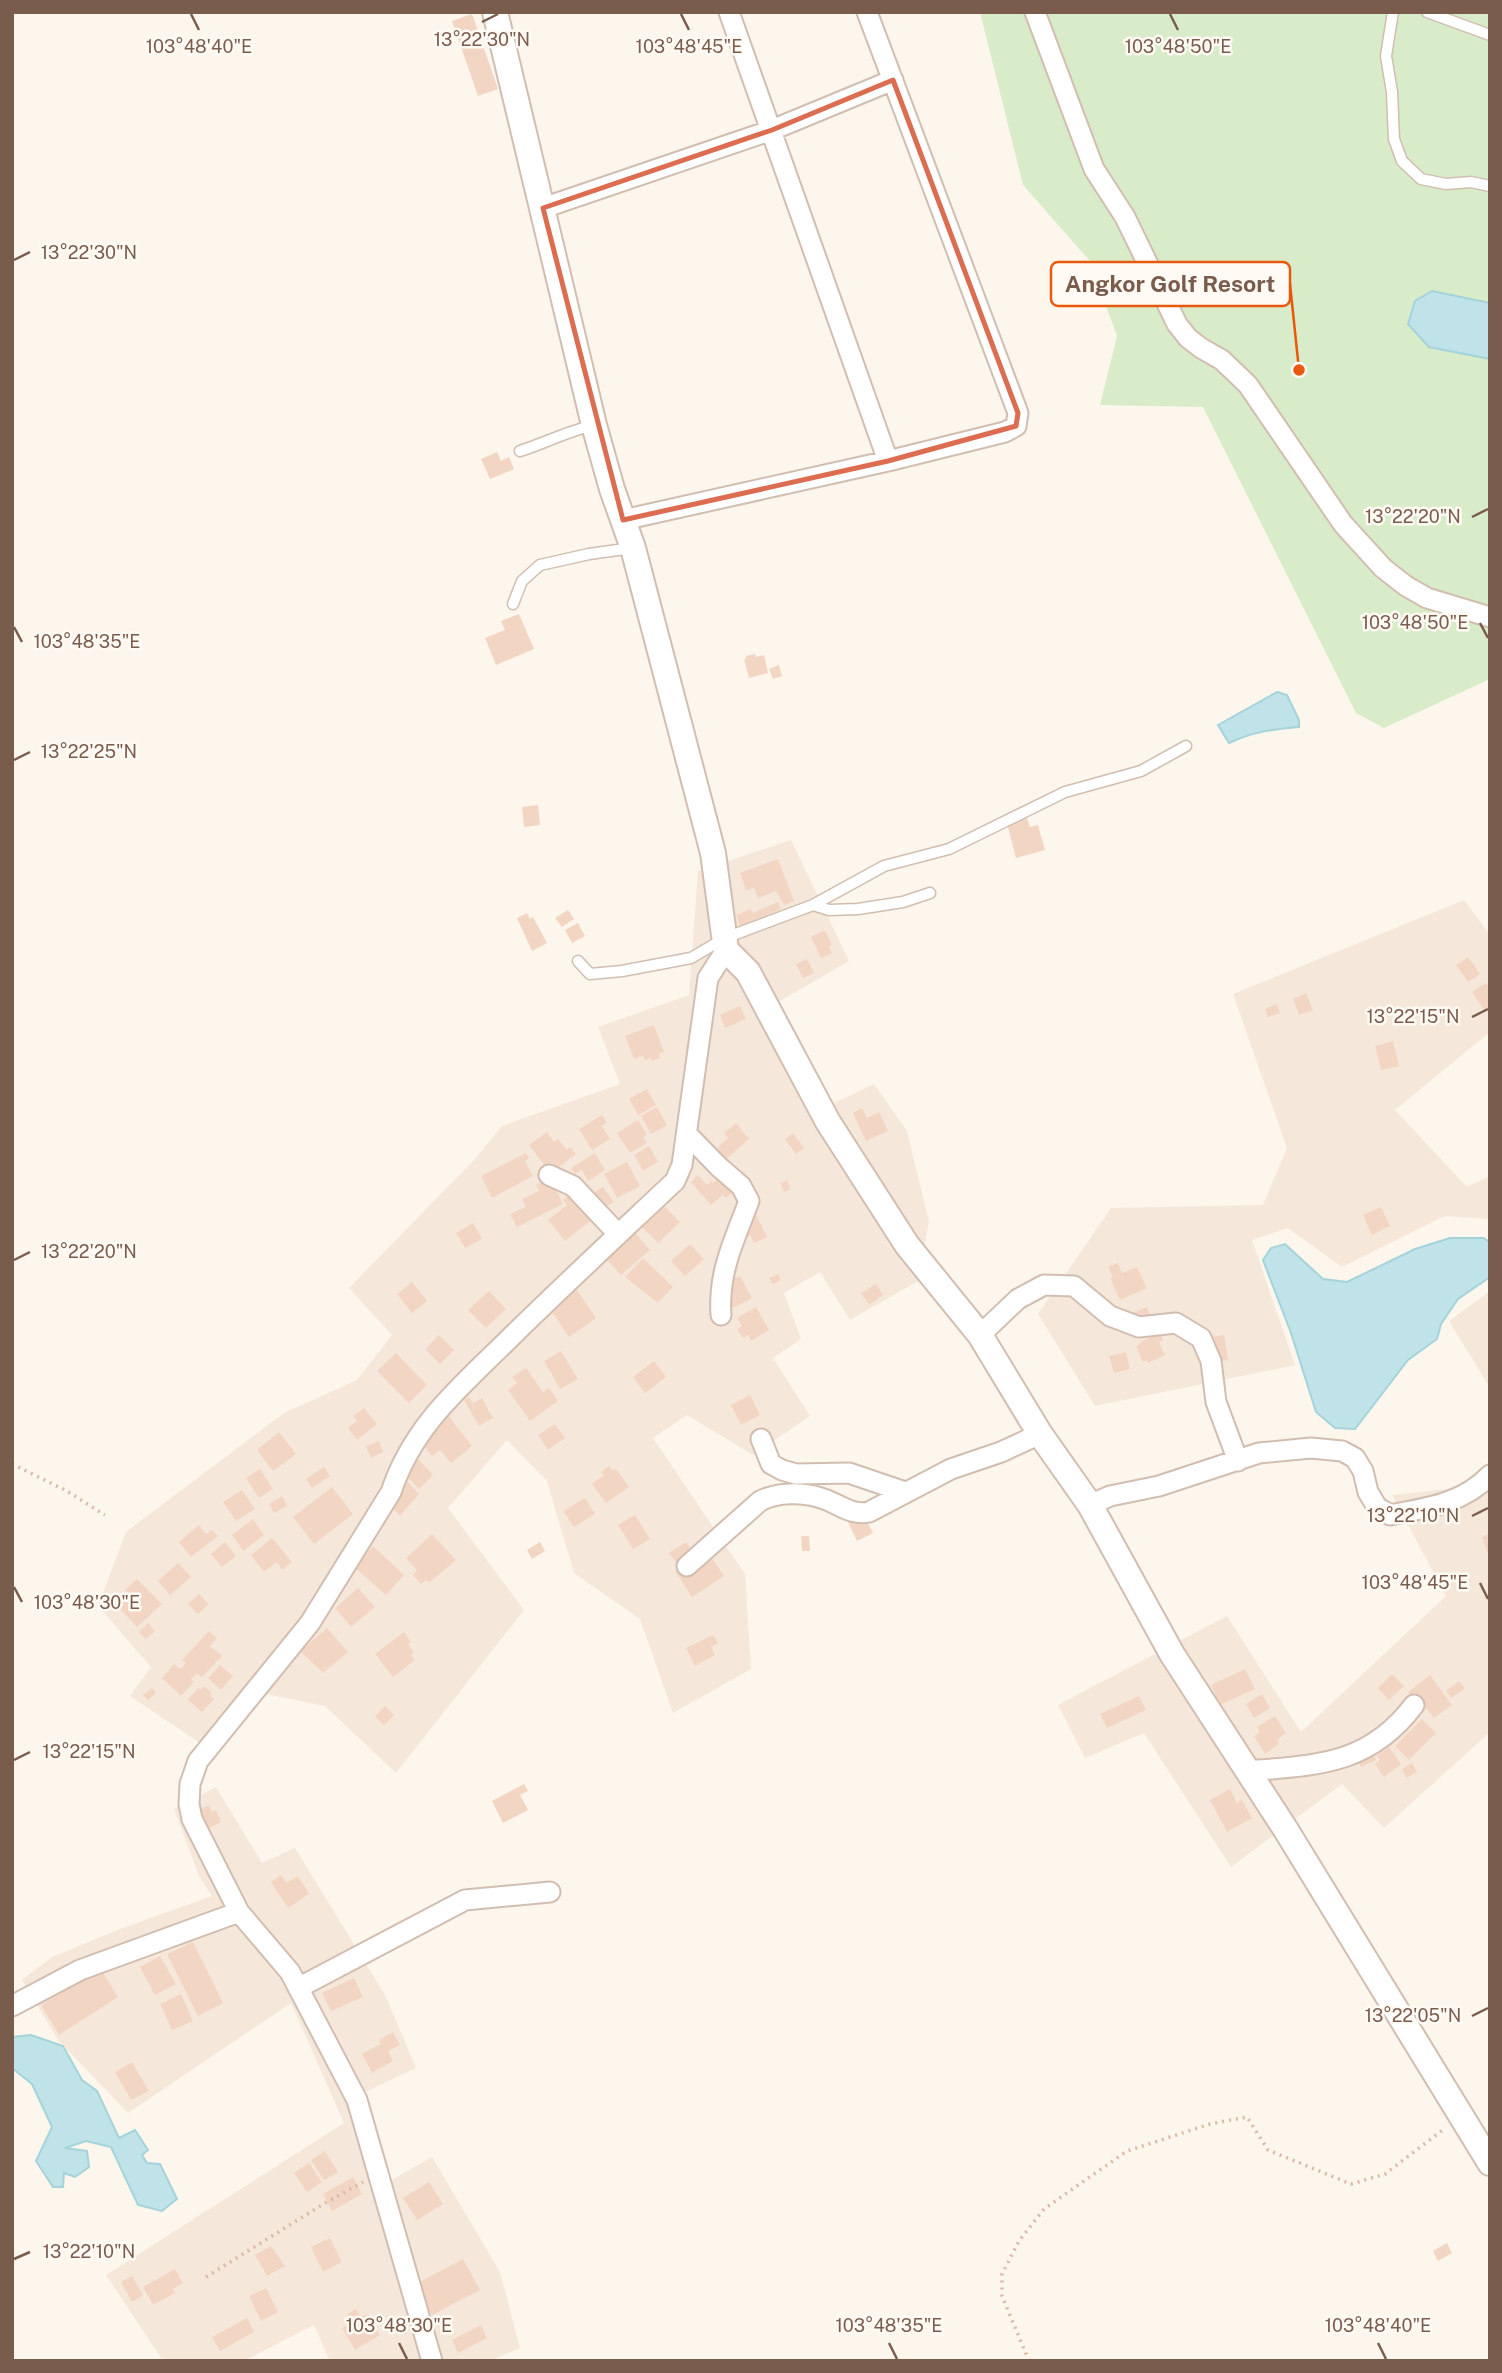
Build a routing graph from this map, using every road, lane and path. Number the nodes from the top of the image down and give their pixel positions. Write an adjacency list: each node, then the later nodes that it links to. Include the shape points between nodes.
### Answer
1 (495, 12): 11 (street)
2 (729, 12): 9 (street)
3 (867, 12): 8 (street)
4 (1035, 12): 18 (street, via 1094,169 1125,217 1177,324 1188,338 1248,384 1343,524 1383,568 1427,598)
5 (1393, 12): 10 (lane, via 1386,56 1394,139 1402,161 1421,179)
6 (1427, 12): 7 (lane)
7 (1490, 35)
8 (893, 80): 9 (street); 14 (street, via 1018,413 1016,426 1005,432)
9 (772, 130): 11 (street); 14 (street)
10 (1490, 186)
11 (544, 208): 12 (street)
12 (594, 425): 13 (lane); 15 (street)
13 (520, 451)
14 (888, 461): 15 (street)
15 (623, 520): 16 (street)
16 (633, 548): 17 (lane, via 540,565 522,581); 22 (street, via 713,853)
17 (513, 604)
18 (1490, 617)
19 (1186, 746): 21 (lane, via 1141,771 1065,792 948,849 884,866)
20 (930, 893): 21 (lane, via 858,909)
21 (813, 905): 22 (lane)
22 (726, 944): 23 (lane, via 691,958 622,971 590,974); 24 (street, via 708,978); 28 (street, via 748,972 828,1122 907,1245)
23 (578, 961)
24 (687, 1133): 26 (street, via 675,1181); 27 (street, via 741,1186 749,1201 723,1269)
25 (549, 1175): 26 (street, via 573,1186)
26 (618, 1234): 41 (street, via 426,1423 391,1492 310,1623 198,1761 190,1784 192,1819)
27 (721, 1315)
28 (980, 1335): 29 (street); 31 (street, via 1018,1299 1044,1286 1074,1286 1110,1316 1139,1327 1176,1324 1201,1338 1211,1361 1216,1402)
29 (1040, 1434): 34 (street); 35 (street)
30 (761, 1439): 34 (street, via 771,1464 782,1470 849,1473)
31 (1238, 1461): 33 (street, via 1286,1449 1342,1451 1355,1458 1367,1492 1377,1507 1390,1515 1450,1503 1479,1487); 35 (street)
32 (12, 1464): 36 (path)
33 (1490, 1475)
34 (905, 1492): 37 (street, via 859,1514 821,1498 769,1496)
35 (1090, 1505): 39 (street, via 1172,1654)
36 (105, 1515)
37 (687, 1566)
38 (1414, 1704): 39 (street, via 1385,1736 1344,1757 1324,1764)
39 (1248, 1771): 44 (street)
40 (550, 1892): 42 (street, via 465,1900)
41 (239, 1912): 42 (street, via 282,1960); 43 (street, via 80,1970)
42 (298, 1988): 46 (street, via 357,2100)
43 (12, 2006)
44 (1461, 2114): 45 (street); 49 (path, via 1385,2174 1351,2184 1268,2150 1247,2117 1127,2151 1044,2209 1019,2241 1002,2274 1002,2296)
45 (1490, 2163)
46 (380, 2172): 47 (path); 48 (street)
47 (206, 2277)
48 (432, 2361)
49 (1029, 2361)

